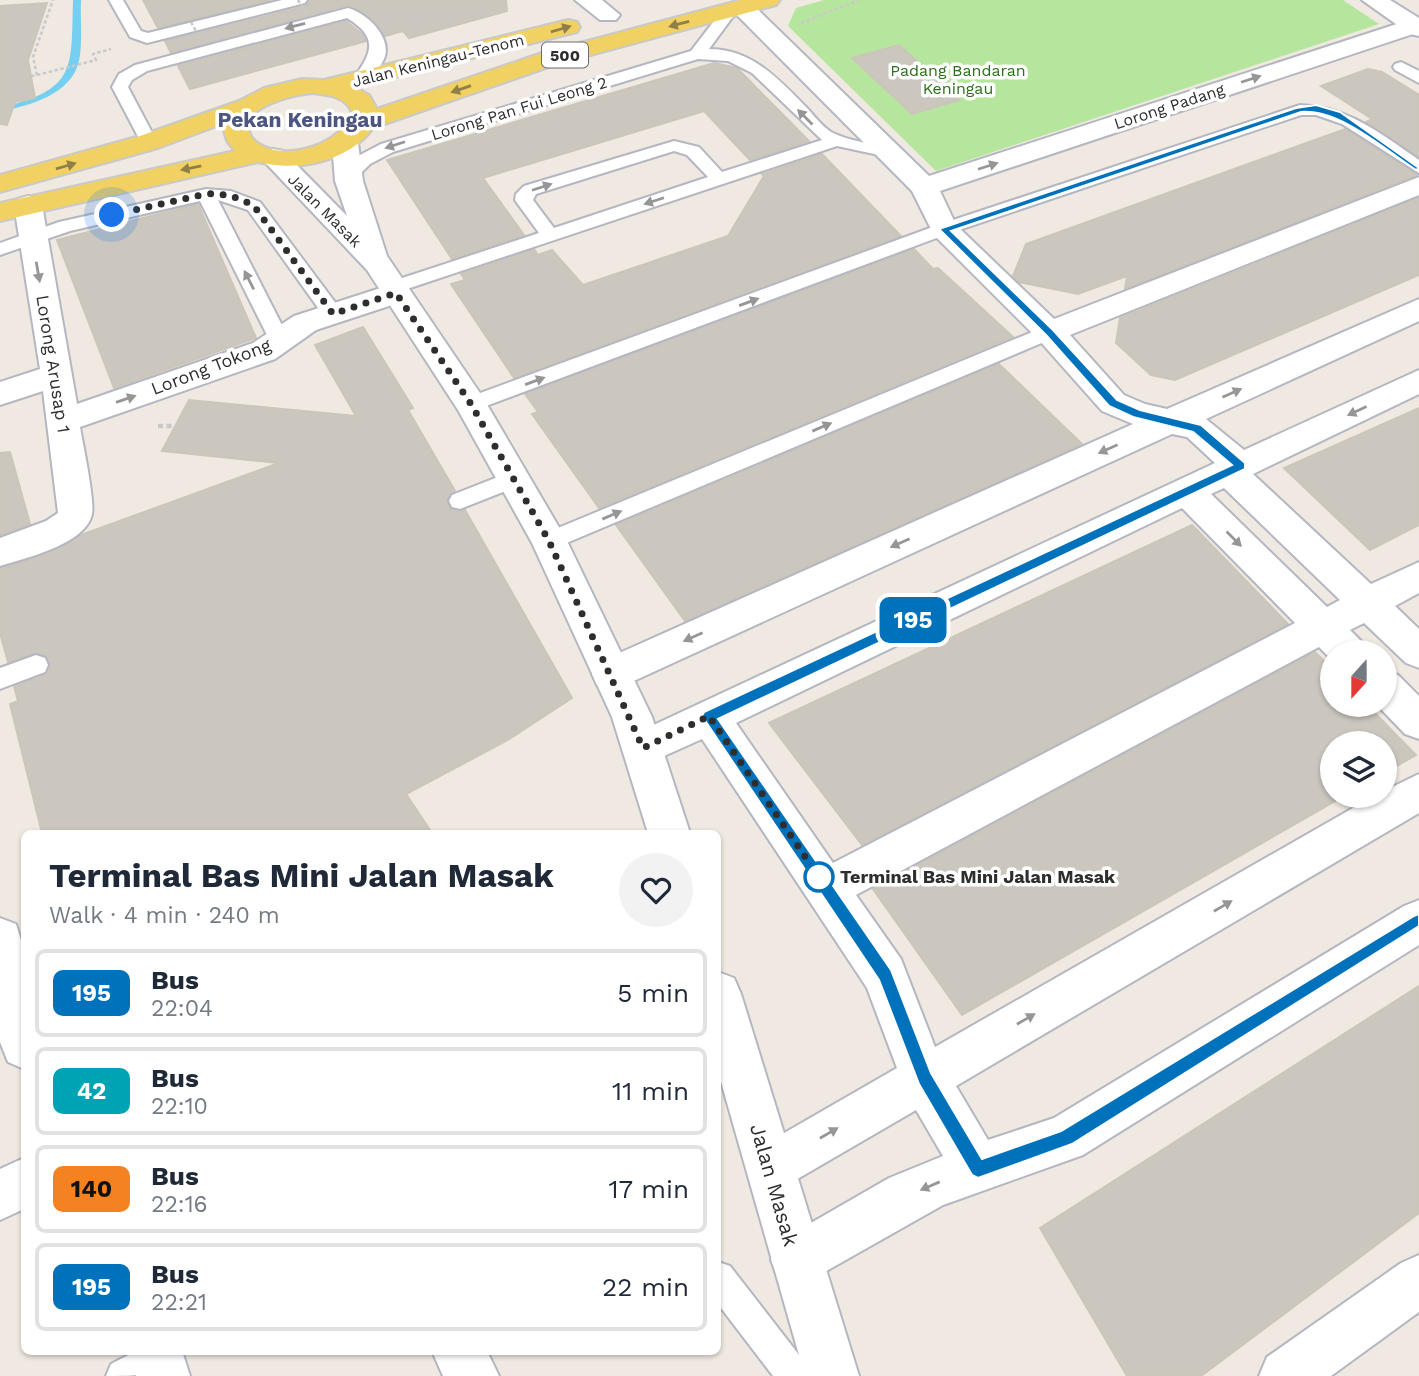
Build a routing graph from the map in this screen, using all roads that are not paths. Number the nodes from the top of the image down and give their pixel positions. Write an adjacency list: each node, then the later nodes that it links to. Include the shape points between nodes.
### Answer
1 (116, 0): 5 (lane, via 135,34 147,38)
2 (587, 0): 8 (street)
3 (768, 0): 7 (main road, Jalan Keningau-Tenom / 500)
4 (1374, 0): 9 (street)
5 (301, 4)
6 (632, 9): 8 (main road, Jalan Keningau-Tenom / 500)
7 (735, 9): 10 (lane); 16 (main road, Jalan Keningau-Tenom / 500, one-way to 16, via 548,59); 20 (street)
8 (608, 16): 13 (main road, Jalan Keningau-Tenom / 500, one-way to 8)
9 (1416, 27): 27 (street, Lorong Padang, one-way to 9)
10 (697, 54): 17 (lane, Lorong Pan Fui Leong 2, one-way to 10, via 822,133 751,64 731,55); 23 (lane, Lorong Pan Fui Leong 2, one-way to 23, via 387,148 364,160)
11 (1401, 67): 12 (lane)
12 (1419, 78)
13 (361, 79): 14 (main road, Jalan Keningau-Tenom / 500); 18 (lane, one-way to 18, via 377,56 376,43 360,17 348,13 141,68 125,77 120,87)
14 (329, 86): 15 (main road, 500, via 293,86); 16 (main road, 500, via 358,99 365,110)
15 (248, 106): 18 (main road, 500); 21 (main road, via 235,127 237,137 244,146)
16 (364, 121): 19 (main road)
17 (838, 140): 20 (lane, Lorong Pan Fui Leong 2); 24 (lane)
18 (149, 142): 25 (main road, 500, one-way to 18)
19 (345, 143): 21 (main road, via 308,157); 23 (street, Jalan Masak)
20 (888, 152): 27 (street)
21 (265, 155): 29 (main road, one-way to 29); 34 (street, Jalan Masak)
22 (1419, 168): 30 (lane, via 1337,114 1316,108 1300,110)
23 (349, 175): 34 (street, Jalan Masak)
24 (719, 180): 31 (lane, one-way to 31); 31 (lane, one-way to 24, via 524,200 530,190 674,146 693,151)
25 (0, 184)
26 (1419, 185): 38 (street)
27 (924, 187): 30 (street)
28 (206, 194): 32 (lane, via 65,226); 37 (lane, via 221,193 254,206); 39 (lane, one-way to 28)
29 (14, 208): 32 (street, Lorong Arusap 1)
30 (944, 229): 38 (street); 43 (lane, one-way to 30)
31 (550, 235): 35 (lane)
32 (33, 239): 33 (lane); 40 (street, Lorong Arusap 1, one-way to 40)
33 (0, 249)
34 (377, 263): 35 (street, Jalan Masak)
35 (395, 290): 37 (street, Lorong Tokong); 43 (street, Jalan Masak)
36 (1419, 309): 45 (street, one-way to 36)
37 (333, 314): 39 (street, Lorong Tokong, via 293,329)
38 (1049, 332): 45 (street, via 1113,403); 50 (lane, one-way to 38)
39 (280, 341): 44 (street, Lorong Tokong, one-way to 39, via 264,351)
40 (57, 375): 42 (street); 44 (street, Lorong Arusap 1)
41 (1419, 381): 46 (street, one-way to 46)
42 (0, 394)
43 (471, 404): 47 (street, Jalan Masak)
44 (62, 421): 51 (street, Lorong Arusap 1, via 75,513 71,523)
45 (1170, 421): 46 (street, via 1197,428); 58 (street, one-way to 58)
46 (1235, 469): 48 (street); 53 (street)
47 (513, 479): 49 (lane); 50 (street, Jalan Masak)
48 (1186, 491): 54 (street, one-way to 54); 61 (street)
49 (460, 500)
50 (549, 541): 58 (street, Jalan Masak)
51 (0, 552)
52 (1419, 576): 53 (street)
53 (1368, 604): 54 (street); 56 (street)
54 (1336, 640)
55 (1320, 648): 66 (street)
56 (1419, 652)
57 (36, 665): 59 (lane)
58 (611, 674): 63 (street, Jalan Masak)
59 (0, 679)
60 (1397, 700): 62 (street)
61 (709, 716): 63 (street); 66 (street)
62 (1419, 722)
63 (643, 748): 65 (street, Jalan Masak)
64 (1419, 792): 71 (street, one-way to 64)
65 (668, 830)
66 (827, 888): 71 (street, via 886,975)
67 (1419, 921): 73 (street, via 1066,1138)
68 (0, 942): 70 (street)
69 (721, 1004): 72 (street, Jalan Masak)
70 (21, 1033)
71 (925, 1078): 72 (street, one-way to 71); 73 (street)
72 (770, 1168): 76 (street, Jalan Masak)
73 (978, 1169): 76 (street, one-way to 76, via 907,1196)
74 (21, 1184): 75 (street)
75 (0, 1195)
76 (796, 1260): 82 (street, Jalan Masak)
77 (721, 1282): 81 (lane)
78 (1419, 1282): 83 (street)
79 (460, 1355): 80 (street)
80 (472, 1376)
81 (794, 1376)
82 (832, 1376)
83 (1286, 1376)

